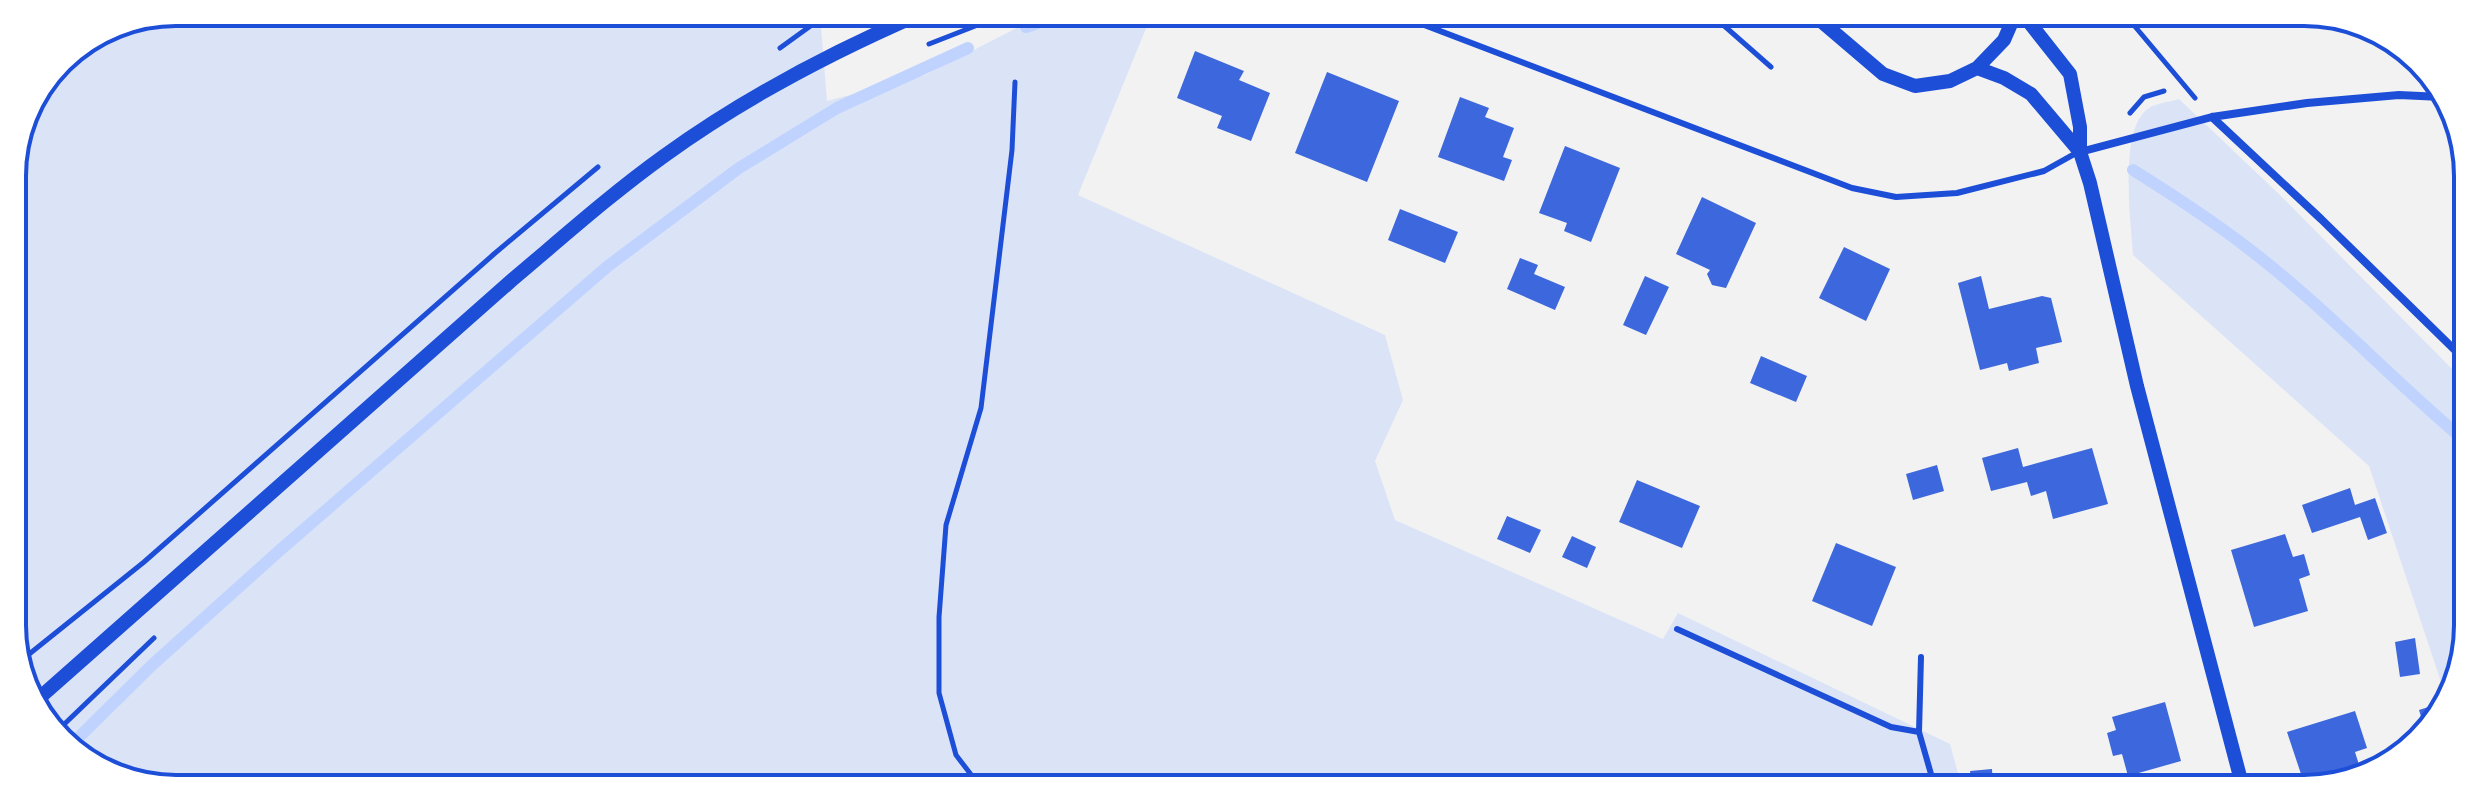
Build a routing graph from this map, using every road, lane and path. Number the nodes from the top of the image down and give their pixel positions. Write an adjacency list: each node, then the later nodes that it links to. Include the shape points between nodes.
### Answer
1 (892, 26): 20 (street, via 792,74 652,165 512,280)
2 (974, 26): 9 (path)
3 (1427, 26): 15 (lane, via 1838,183 1896,197 1957,193 1999,183 2044,171)
4 (1724, 26): 10 (path)
5 (1827, 26): 11 (street, via 1883,74 1915,86 1950,81)
6 (2010, 26): 11 (street)
7 (2032, 26): 15 (street, via 2070,74)
8 (2135, 26): 14 (path)
9 (922, 46)
10 (1771, 67)
11 (1977, 68): 15 (street, via 2031,94)
12 (1015, 82): 23 (path, via 1012,150 981,408 946,525 939,617 939,693 956,755)
13 (2431, 96): 14 (street, via 2307,103)
14 (2212, 117): 15 (street); 16 (street)
15 (2080, 152): 25 (street)
16 (2454, 349)
17 (163, 629): 21 (path)
18 (1677, 629): 22 (lane, via 1891,727)
19 (1921, 657): 22 (lane)
20 (43, 695)
21 (64, 725)
22 (1919, 732): 24 (lane)
23 (971, 775)
24 (1931, 775)
25 (2239, 775)

